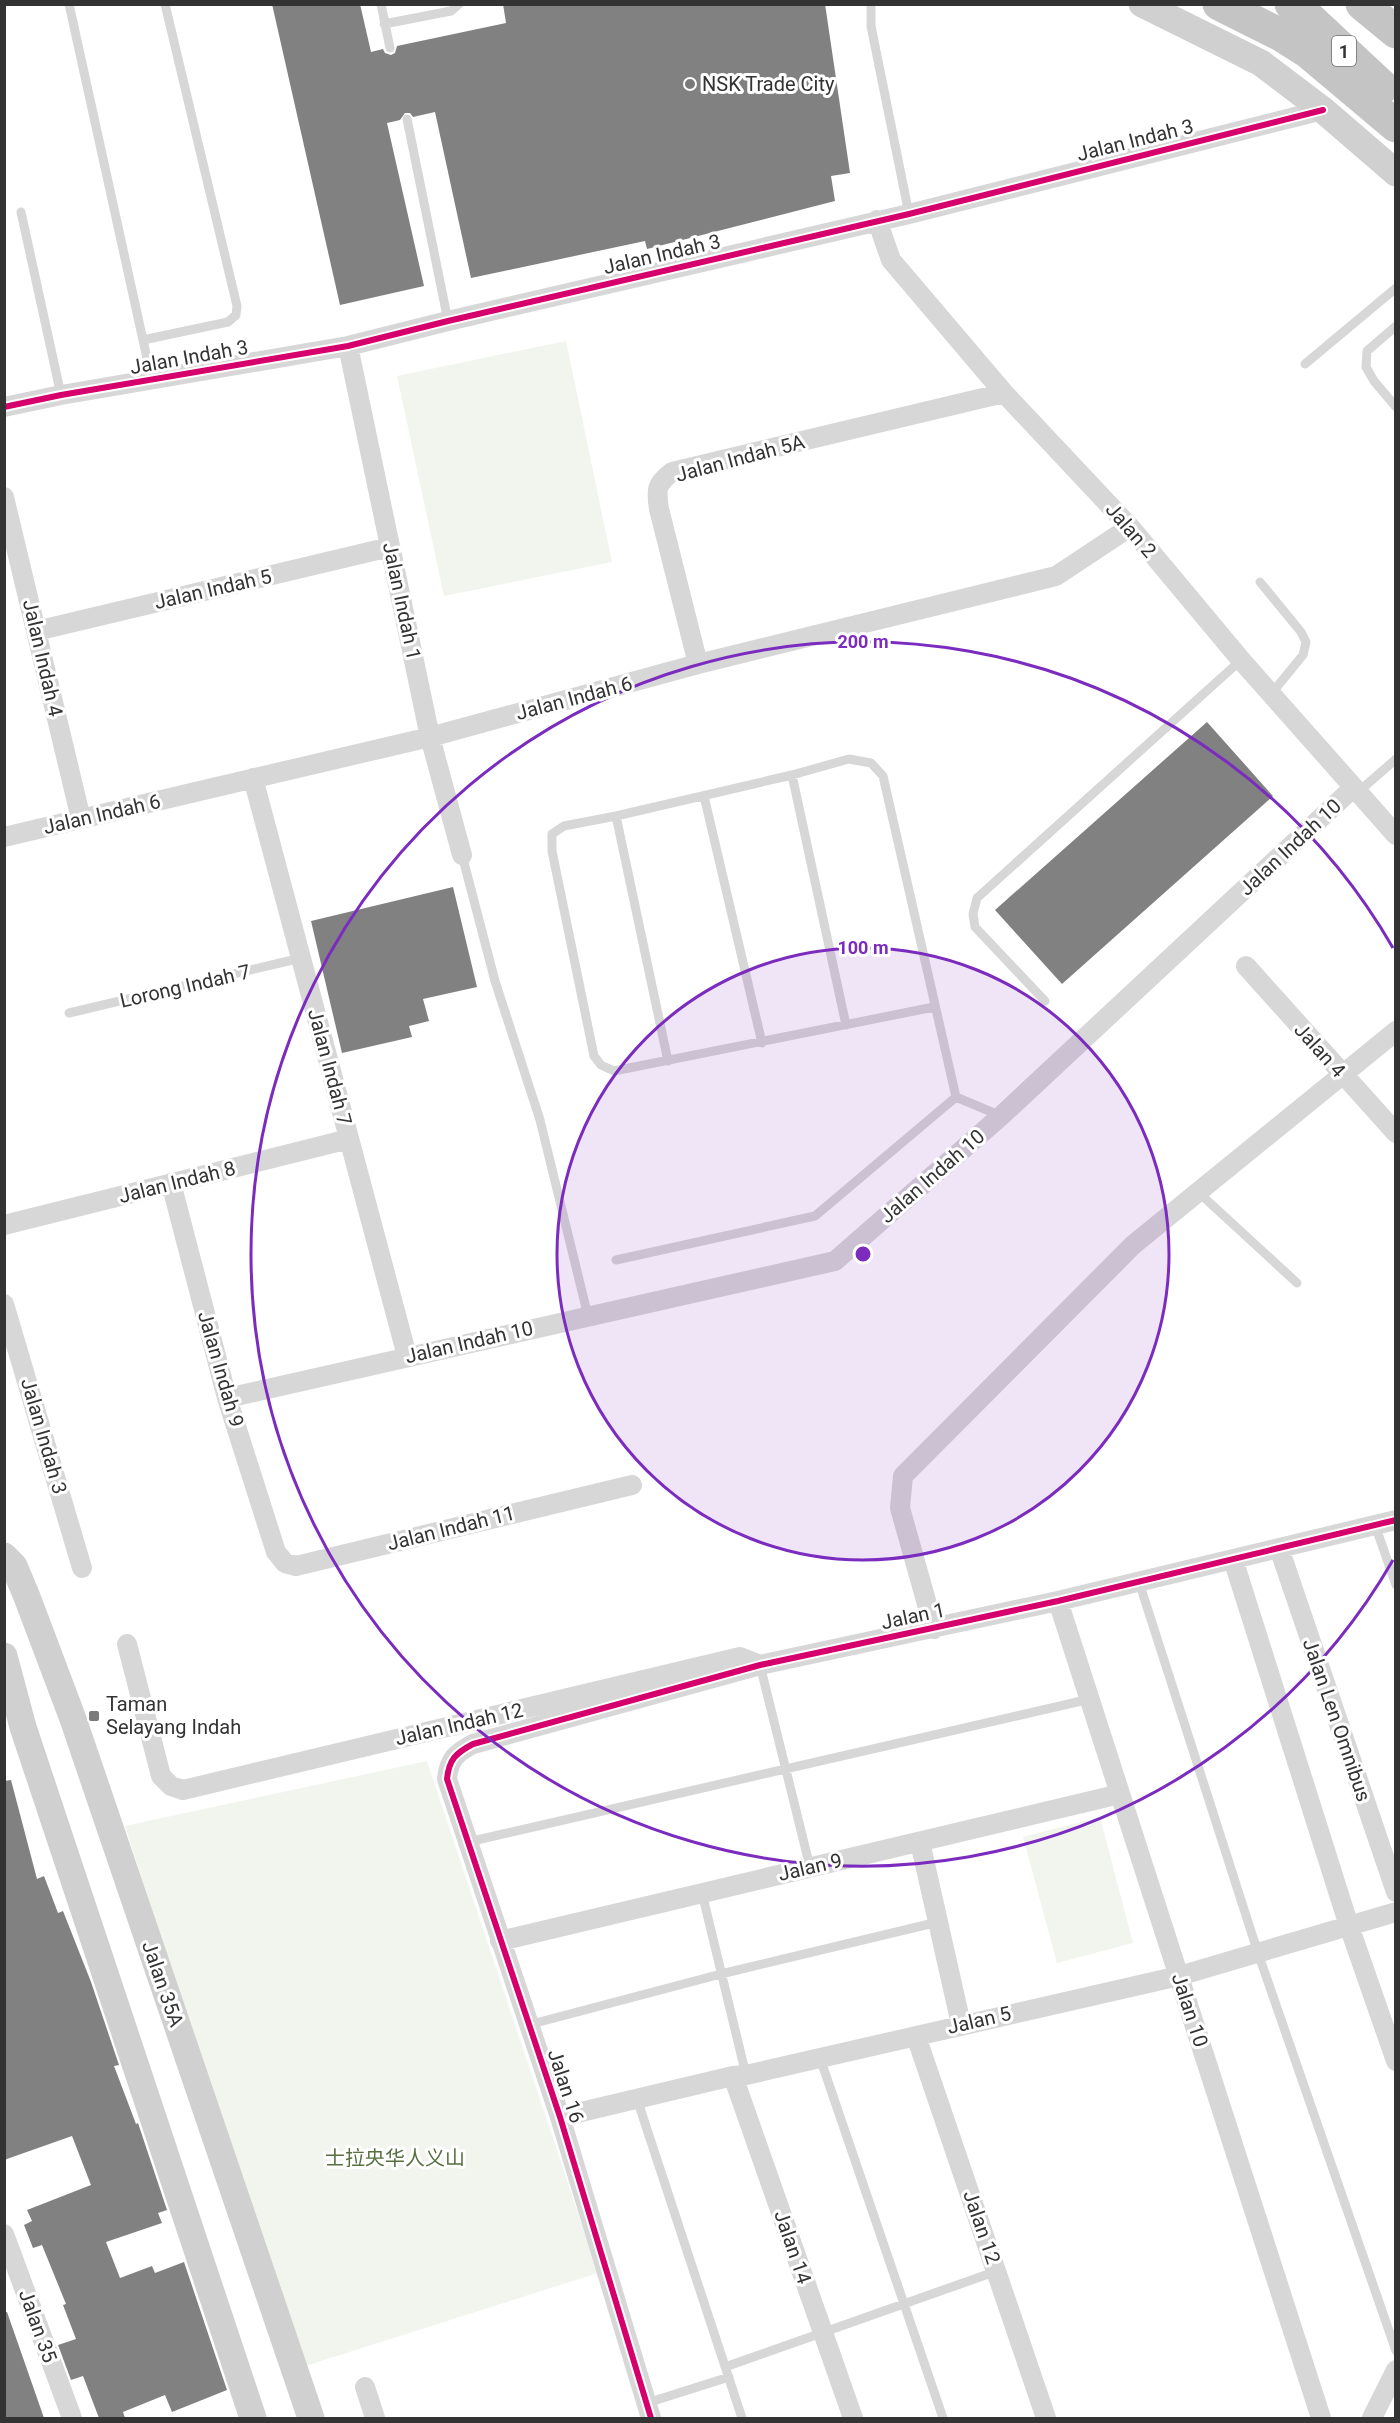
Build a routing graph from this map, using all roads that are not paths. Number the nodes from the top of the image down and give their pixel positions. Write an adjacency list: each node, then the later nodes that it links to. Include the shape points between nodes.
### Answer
1 (69, 4): 22 (lane)
2 (165, 4): 22 (lane, via 237,306 236,315 228,322)
3 (381, 4): 9 (lane)
4 (459, 4): 9 (lane, via 451,11)
5 (871, 4): 17 (lane, via 871,26)
6 (1142, 4): 12 (street, via 1261,63)
7 (1219, 4): 14 (highway, via 1308,52)
8 (1291, 4): 11 (highway, 1)
9 (384, 24): 10 (lane)
10 (390, 48)
11 (1395, 99)
12 (1323, 110): 15 (street); 17 (street, Jalan Indah 3)
13 (407, 118): 20 (lane)
14 (1395, 126)
15 (1395, 173)
16 (21, 212): 27 (lane)
17 (909, 214): 18 (street, Jalan Indah 3)
18 (877, 220): 20 (street, Jalan Indah 3); 26 (street, Jalan 2, via 891,260)
19 (1395, 288): 24 (lane)
20 (448, 321): 23 (street, Jalan Indah 3)
21 (1395, 326): 29 (lane, via 1367,351 1366,367)
22 (143, 340): 25 (lane)
23 (348, 346): 25 (street, Jalan Indah 3); 32 (street, Jalan Indah 1)
24 (1305, 364)
25 (152, 381): 27 (street, Jalan Indah 3)
26 (1004, 393): 31 (street, Jalan 2); 36 (street, Jalan Indah 5A, via 672,472 660,482 658,509)
27 (61, 395): 28 (street, Jalan Indah 3)
28 (5, 405)
29 (1395, 407)
30 (4, 497): 34 (street, Jalan Indah 4)
31 (1130, 526): 35 (street, Jalan 2); 36 (street, Jalan Indah 6, via 1056,576)
32 (390, 547): 34 (street, Jalan Indah 5); 38 (street, Jalan Indah 1)
33 (1260, 582): 37 (lane, via 1306,642 1304,655)
34 (36, 631): 45 (street, Jalan Indah 4)
35 (1241, 660): 37 (street, Jalan 2); 51 (lane, via 977,898 975,927)
36 (698, 664): 38 (street, Jalan Indah 6)
37 (1272, 693): 42 (street, Jalan 2)
38 (430, 737): 41 (street, Jalan Indah 6); 48 (street, Jalan Indah 1)
39 (1395, 759): 42 (lane)
40 (792, 775): 43 (lane); 52 (lane, via 849,759 871,763 883,776); 54 (lane)
41 (253, 778): 45 (street, Jalan Indah 6); 49 (street, Jalan Indah 7)
42 (1355, 790): 46 (street, Jalan 2); 60 (street, Jalan Indah 10)
43 (704, 795): 44 (lane); 56 (lane)
44 (616, 816): 57 (lane); 57 (lane, via 564,826 552,834 552,851 594,1056 614,1071)
45 (81, 819): 47 (street, Jalan Indah 6)
46 (1395, 836)
47 (4, 837)
48 (462, 855): 69 (lane, via 495,981 540,1120)
49 (301, 958): 53 (lane, Lorong Indah 7); 62 (street, Jalan Indah 7)
50 (1246, 966): 58 (street, Jalan 4)
51 (1045, 1002)
52 (934, 1007): 54 (lane); 59 (lane)
53 (69, 1013)
54 (846, 1025): 56 (lane)
55 (1395, 1031): 58 (street)
56 (762, 1042): 57 (lane)
57 (668, 1061)
58 (1343, 1075): 61 (street, Jalan 4); 64 (street)
59 (956, 1097): 60 (lane); 66 (lane, via 815,1216)
60 (1001, 1116): 69 (street, Jalan Indah 10, via 835,1261)
61 (1395, 1133)
62 (349, 1139): 63 (street, Jalan Indah 8); 70 (street, Jalan Indah 7)
63 (171, 1183): 65 (street, Jalan Indah 8); 71 (street, Jalan Indah 9)
64 (1197, 1191): 67 (lane); 83 (street, via 1133,1245 903,1476 900,1508)
65 (4, 1225)
66 (616, 1260)
67 (1297, 1283)
68 (4, 1304): 79 (street, Jalan Indah 3)
69 (588, 1316): 70 (street, Jalan Indah 10)
70 (406, 1356): 71 (street, Jalan Indah 10)
71 (227, 1398): 76 (street, Jalan Indah 9)
72 (632, 1485): 76 (street, Jalan Indah 11, via 296,1566 285,1563)
73 (1395, 1520): 74 (street, Jalan 1)
74 (1375, 1525): 75 (street, Jalan 1); 81 (lane)
75 (1279, 1548): 78 (street, Jalan 1); 95 (street, Jalan Len Omnibus)
76 (276, 1552)
77 (4, 1556): 124 (street, Jalan 35A, via 14,1566 73,1719)
78 (1233, 1559): 80 (street, Jalan 1); 99 (street)
79 (82, 1568)
80 (1139, 1581): 82 (street, Jalan 1); 101 (lane)
81 (1395, 1585)
82 (1058, 1601): 83 (street, Jalan 1); 87 (street, Jalan 10)
83 (933, 1629): 86 (street, Jalan 1)
84 (128, 1644): 86 (street, Jalan Indah 12, via 160,1776 183,1790 740,1656)
85 (4, 1656): 88 (street)
86 (760, 1665): 89 (street, Jalan 1, via 473,1744 456,1752); 90 (lane)
87 (1090, 1699): 90 (lane); 91 (street, Jalan 10)
88 (14, 1729): 123 (street)
89 (448, 1766): 92 (street, Jalan 16, via 447,1779)
90 (785, 1767): 92 (lane); 94 (lane)
91 (1120, 1794): 93 (street, Jalan 9); 103 (street, Jalan 10)
92 (468, 1842): 100 (street, Jalan 16)
93 (920, 1842): 94 (street, Jalan 9); 98 (street)
94 (810, 1867): 96 (street, Jalan 9)
95 (1395, 1892)
96 (702, 1893): 100 (street, Jalan 9); 102 (lane)
97 (1395, 1912): 99 (street, Jalan 5)
98 (938, 1922): 102 (lane); 104 (street)
99 (1348, 1926): 101 (street, Jalan 5); 108 (street)
100 (500, 1941): 105 (street, Jalan 16)
101 (1258, 1953): 103 (street, Jalan 5); 116 (lane)
102 (721, 1974): 105 (lane); 109 (lane)
103 (1179, 1976): 104 (street, Jalan 5); 130 (street, Jalan 10)
104 (961, 2024): 106 (street, Jalan 5)
105 (528, 2025): 111 (street, Jalan 16)
106 (916, 2036): 107 (street, Jalan 5); 113 (street, Jalan 12)
107 (820, 2058): 109 (street, Jalan 5); 114 (lane)
108 (1395, 2061)
109 (739, 2075): 110 (street, Jalan 5); 115 (street, Jalan 14)
110 (637, 2099): 111 (street, Jalan 5); 117 (lane)
111 (560, 2117): 121 (street, Jalan 16)
112 (4, 2234): 122 (street, Jalan 35)
113 (997, 2271): 114 (lane); 129 (street, Jalan 12)
114 (904, 2304): 115 (lane); 128 (lane)
115 (822, 2332): 117 (lane); 127 (street, Jalan 14)
116 (1395, 2351)
117 (725, 2367): 119 (lane)
118 (1395, 2370): 131 (street)
119 (729, 2377): 121 (lane); 126 (lane)
120 (365, 2387): 125 (street)
121 (649, 2411)
122 (72, 2418)
123 (250, 2418)
124 (311, 2418)
125 (375, 2418)
126 (742, 2418)
127 (853, 2418)
128 (943, 2418)
129 (1046, 2418)
130 (1321, 2418)
131 (1372, 2418)

